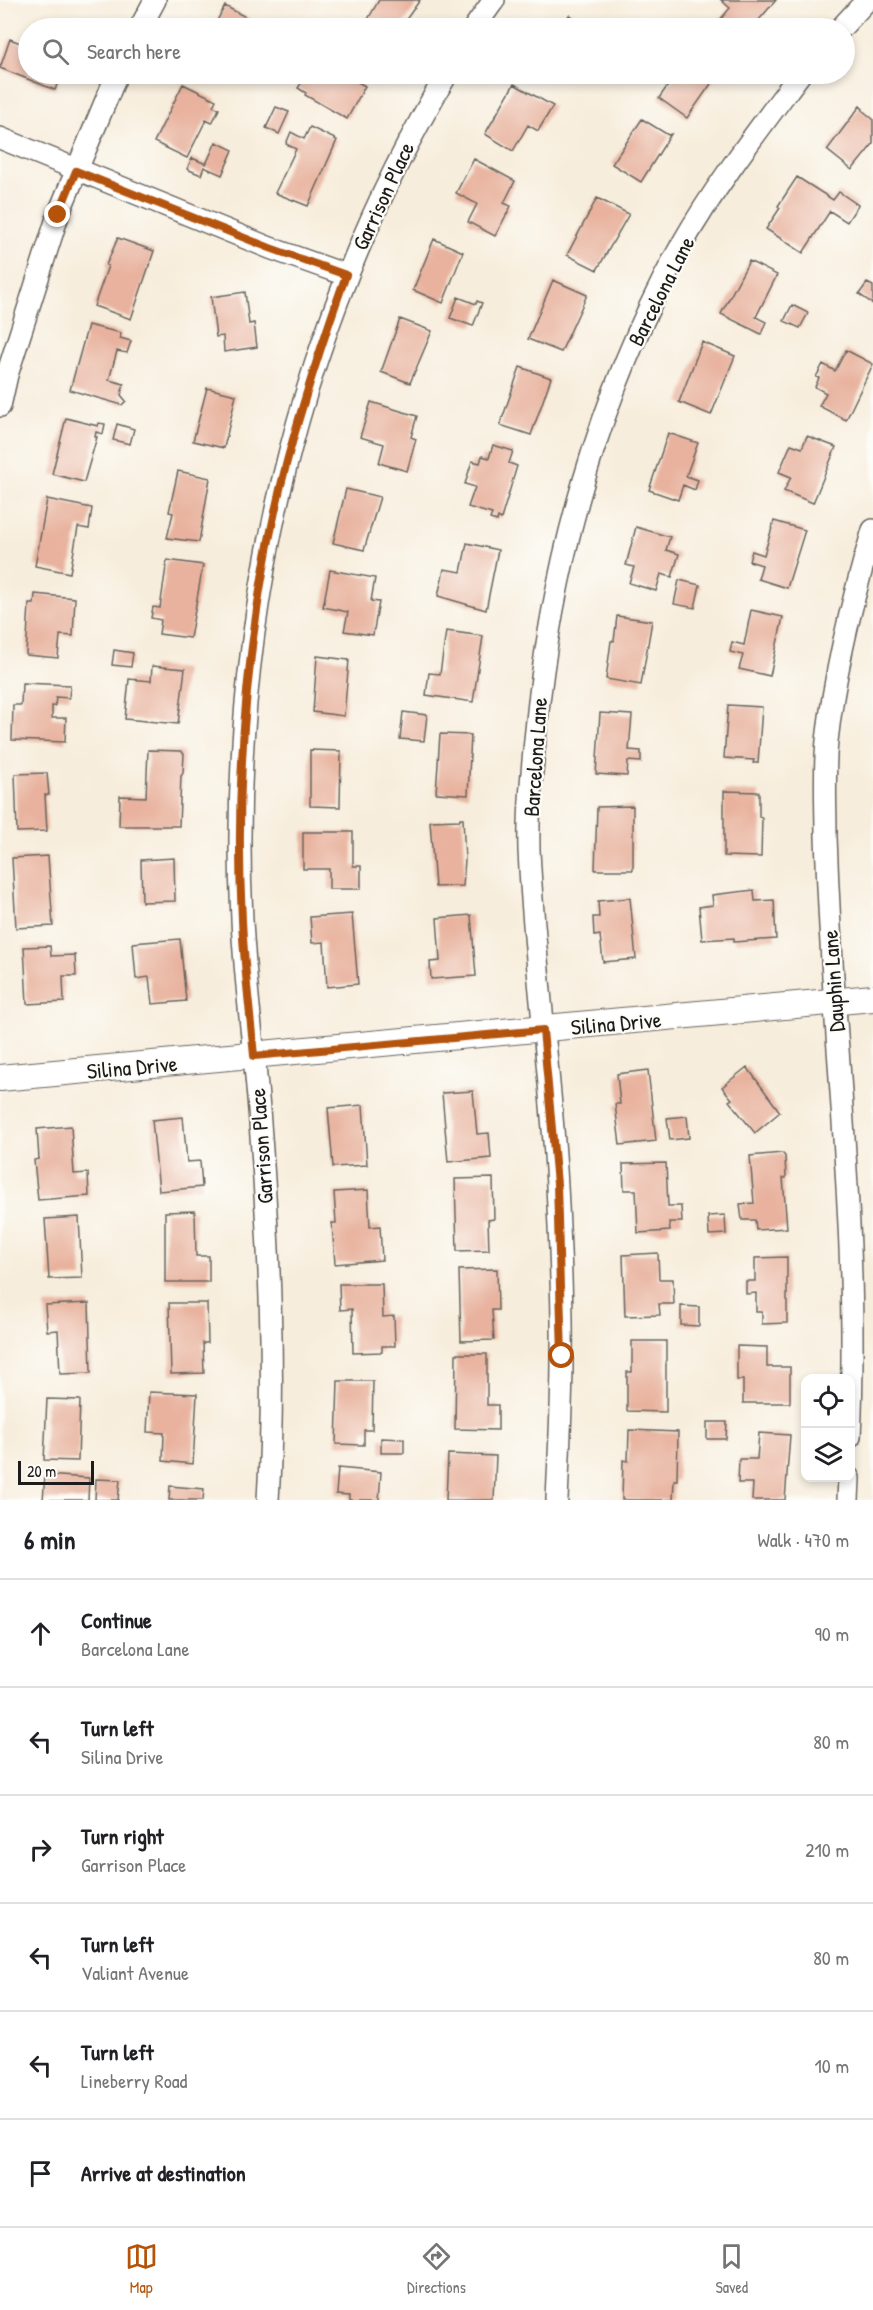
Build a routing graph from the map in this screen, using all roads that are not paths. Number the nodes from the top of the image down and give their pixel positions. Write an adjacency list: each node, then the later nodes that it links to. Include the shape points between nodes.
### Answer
1 (155, 0): 4 (street)
2 (494, 0): 5 (street)
3 (867, 0): 6 (street)
4 (145, 18)
5 (481, 18)
6 (850, 18)
7 (113, 84): 11 (street)
8 (441, 84): 12 (street, Garrison Place, via 375,209)
9 (793, 84): 17 (street, Barcelona Lane, via 746,147 665,278 624,366 597,437 571,525 540,690 531,784 529,848)
10 (0, 138): 11 (street)
11 (76, 171): 12 (street); 13 (street, via 58,215)
12 (346, 275): 18 (street, Garrison Place, via 287,462 268,543 253,640 241,827 242,920)
13 (0, 406)
14 (873, 530): 16 (street, Dauphin Lane, via 850,610 827,743 829,932)
15 (873, 999): 16 (street, Silina Drive)
16 (834, 1002): 17 (street, Silina Drive); 20 (street, Dauphin Lane, via 850,1218)
17 (543, 1030): 18 (street, Silina Drive); 24 (street, Barcelona Lane, via 557,1184 562,1333)
18 (254, 1056): 19 (street, Silina Drive); 23 (street, Garrison Place, via 267,1231 271,1377)
19 (0, 1078)
20 (863, 1298): 21 (street, Dauphin Lane)
21 (851, 1428)
22 (849, 1482): 25 (street)
23 (268, 1500)
24 (557, 1500)
25 (848, 1500)

